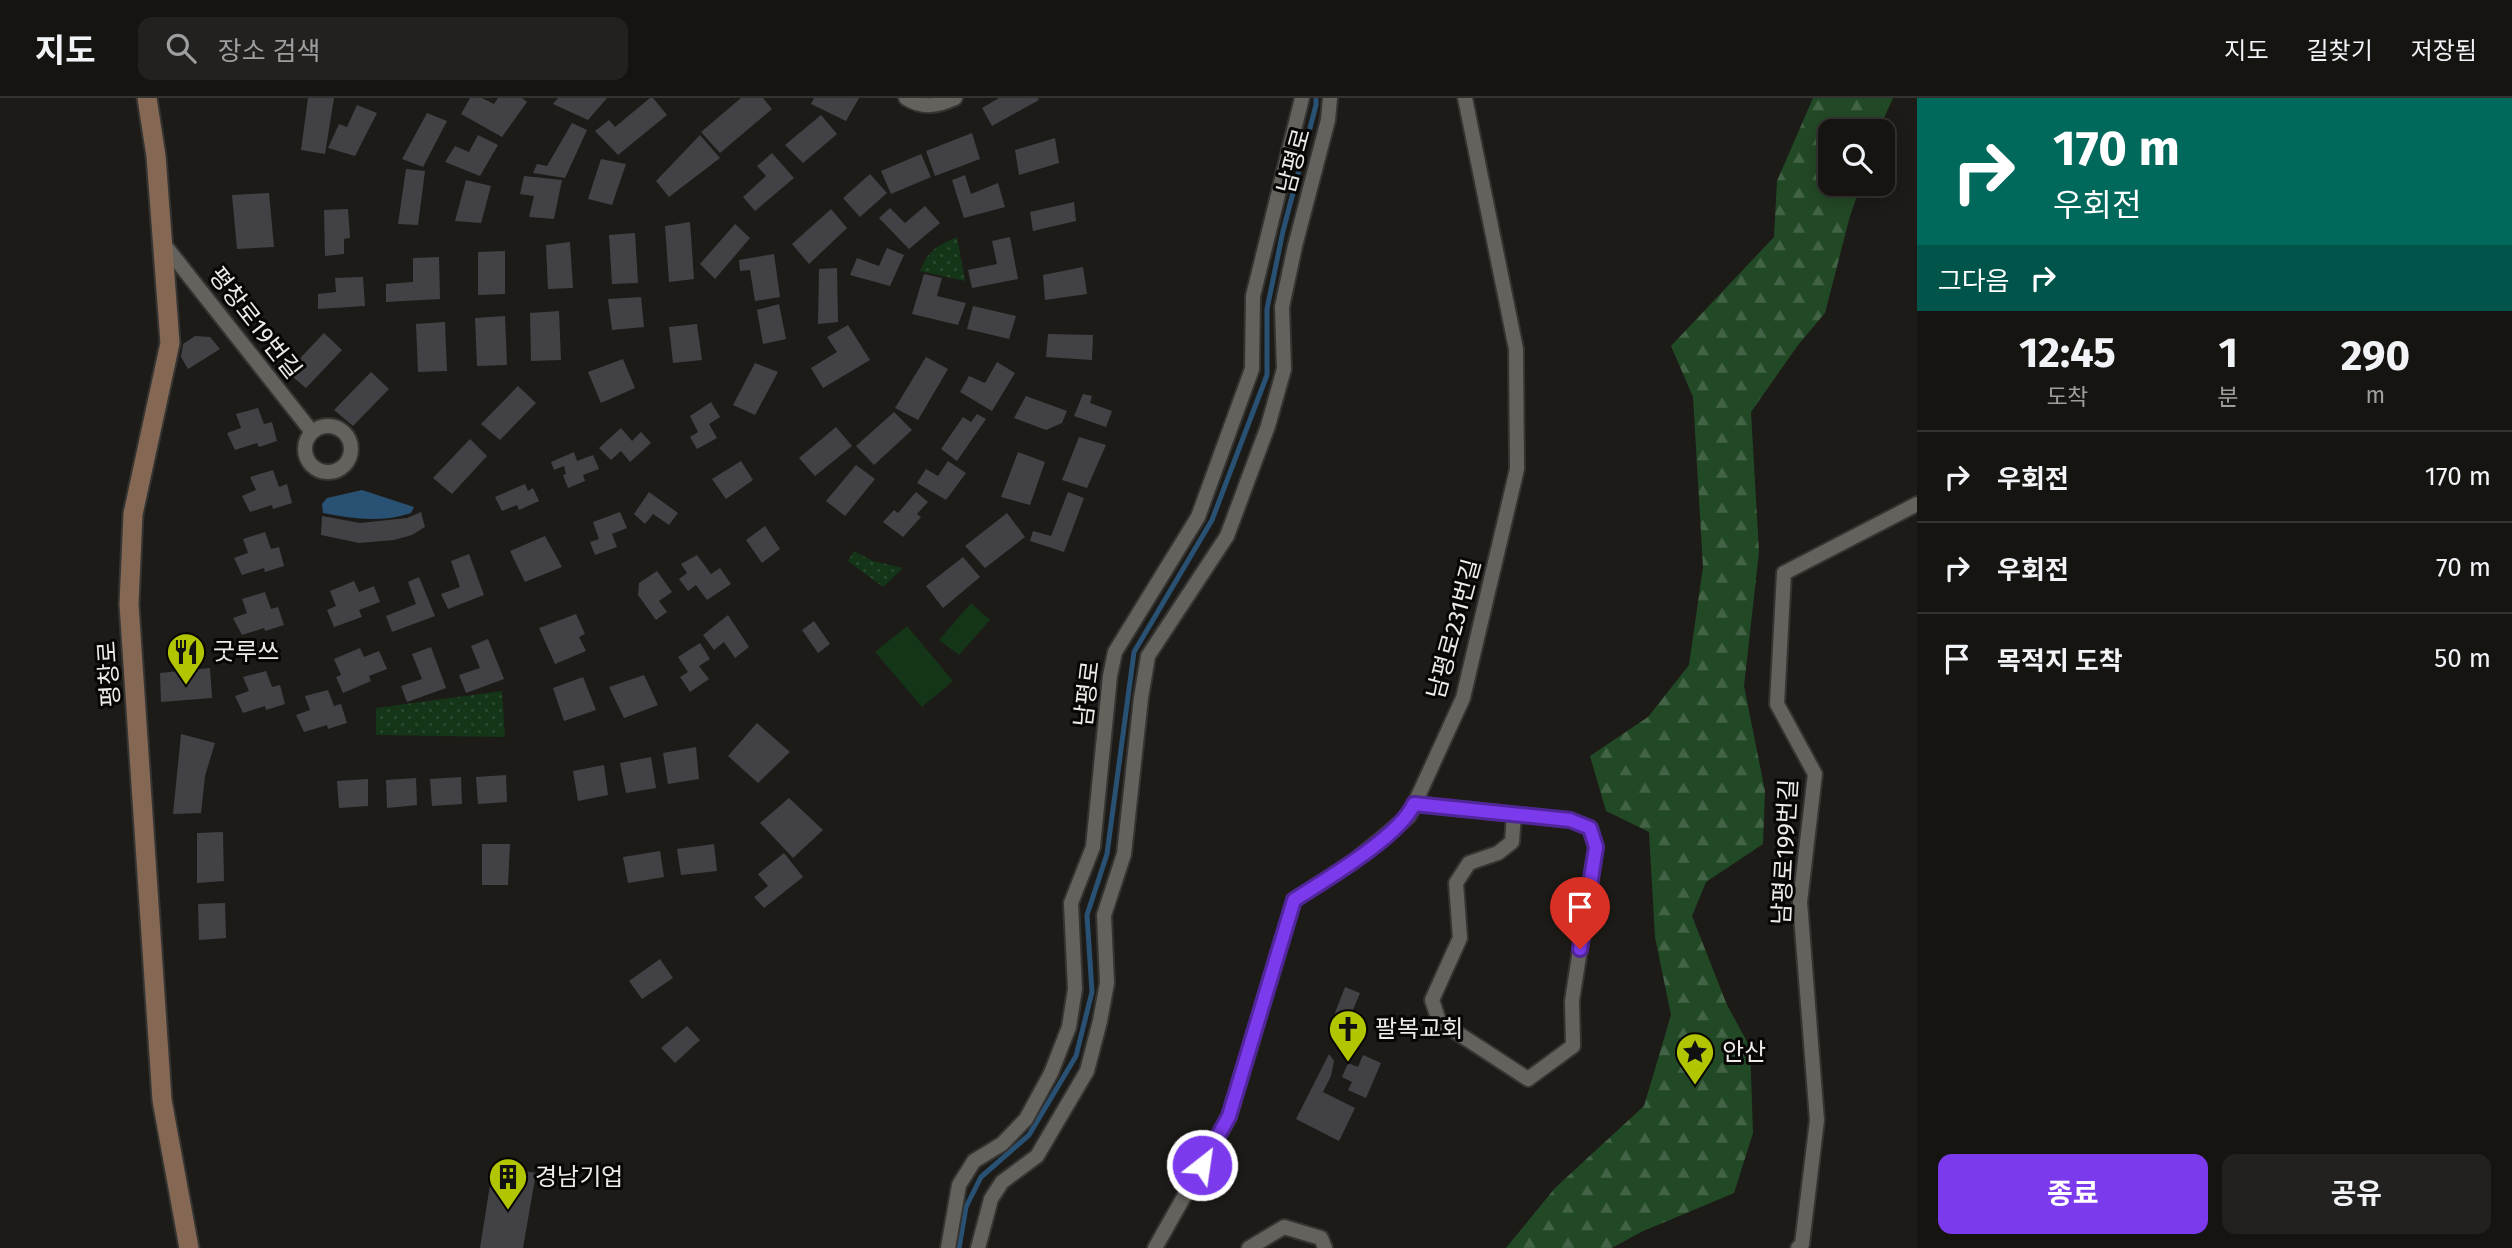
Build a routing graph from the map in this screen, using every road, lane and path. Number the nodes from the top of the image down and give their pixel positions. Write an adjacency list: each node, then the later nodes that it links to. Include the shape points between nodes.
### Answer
1 (147, 98): 7 (street, 평창로)
2 (906, 98): 3 (street, via 925,106)
3 (955, 98)
4 (1302, 98): 13 (street, 남평로, via 1253,296 1252,369 1198,517 1115,652 1093,847 1071,903 1075,989 1069,1027 1026,1119 1002,1144 974,1161 958,1185)
5 (1330, 98): 14 (street, 남평로, via 1282,307 1284,369 1268,426 1227,536 1148,656 1124,854 1104,915 1107,984 1087,1071 1037,1156 1002,1182 991,1199)
6 (1465, 98): 10 (street, 남평로231번길, via 1516,349 1517,469 1463,698)
7 (162, 242): 8 (street, 평창로19번길); 12 (street, 평창로, via 170,343 133,514 129,604 162,1100)
8 (312, 432)
9 (1917, 504): 18 (street, 남평로199번길, via 1784,573 1777,704 1815,774 1800,902 1817,1120)
10 (1414, 804): 11 (street); 15 (street, 남평로231번길, via 1409,816 1353,862 1294,900 1229,1116)
11 (1514, 814): 11 (street, via 1570,820 1590,828 1596,847 1572,1001 1573,1046 1528,1079 1439,1021 1432,1000 1461,938 1456,883 1469,863 1498,853 1512,842)
12 (189, 1248)
13 (948, 1248)
14 (978, 1248)
15 (1155, 1248)
16 (1249, 1248): 17 (street, via 1284,1227 1321,1238)
17 (1325, 1248)
18 (1798, 1248)

